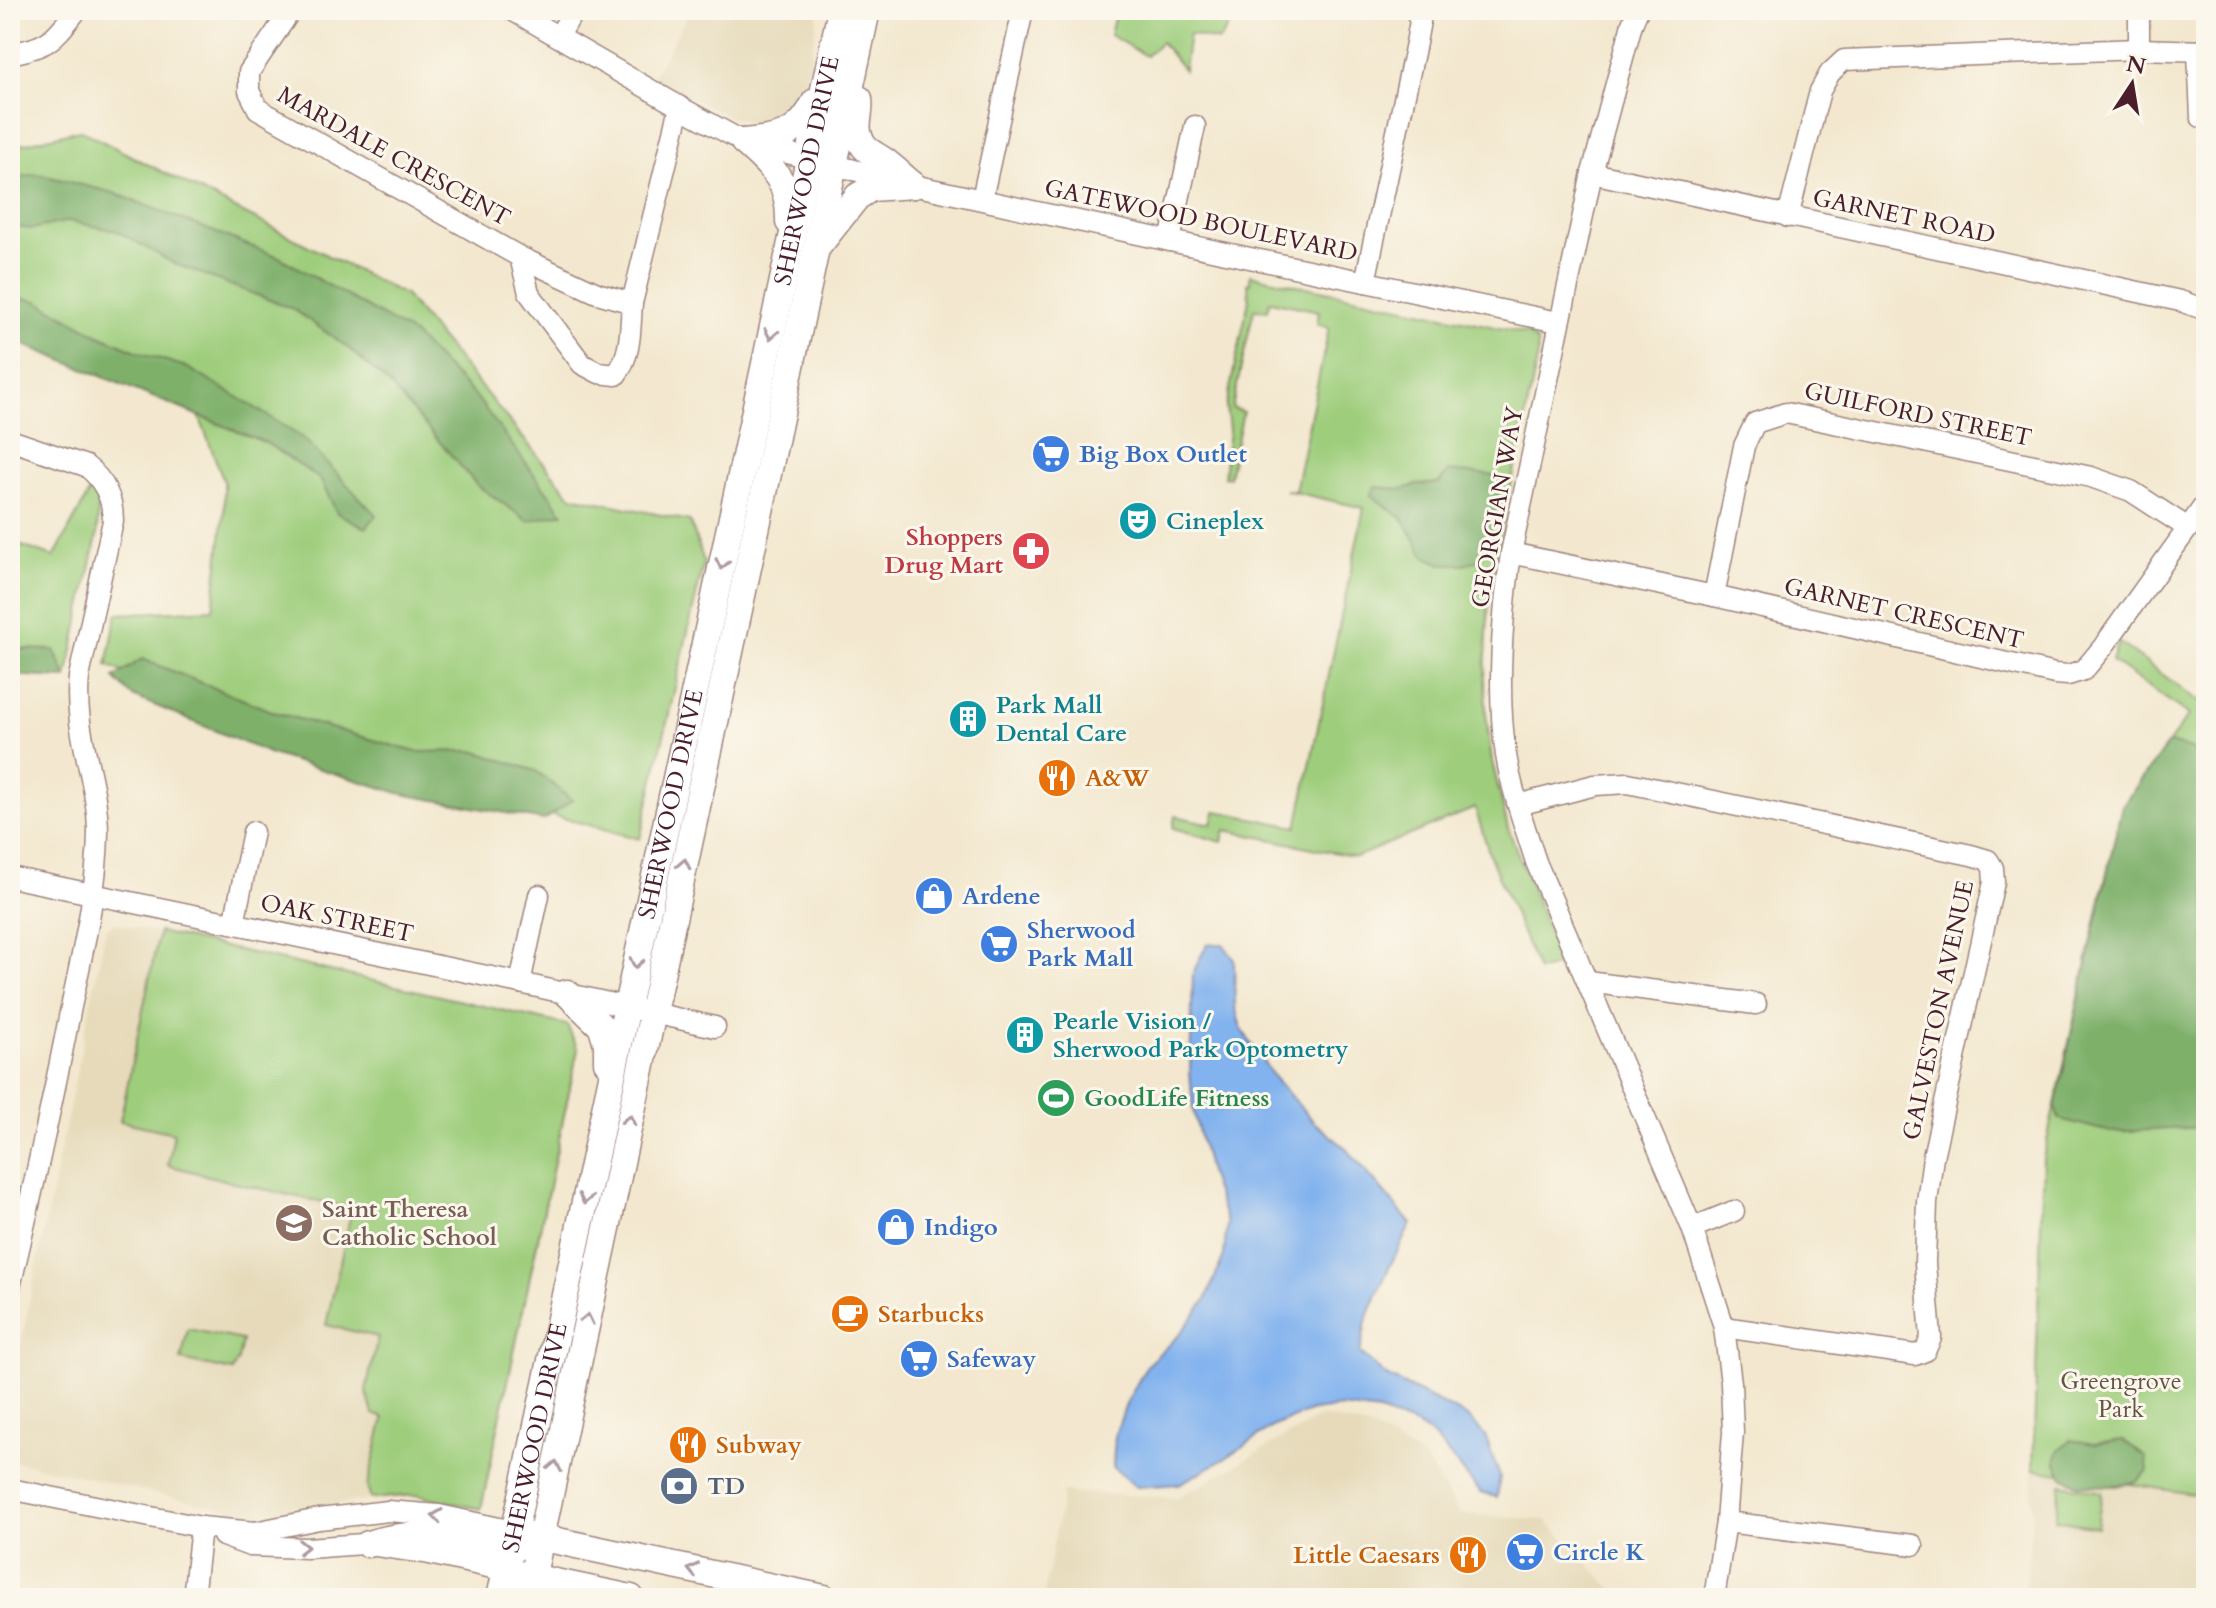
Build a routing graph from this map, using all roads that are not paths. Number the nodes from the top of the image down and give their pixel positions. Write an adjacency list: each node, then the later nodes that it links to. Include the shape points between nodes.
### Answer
1 (77, 10): 14 (street, via 50,42)
2 (291, 10): 28 (street, MARDALE CRESCENT, via 249,72 249,91 258,109)
3 (512, 10): 11 (street, GATEWOOD BOULEVARD)
4 (574, 10): 11 (street)
5 (841, 10): 16 (main road, SHERWOOD DRIVE)
6 (867, 10): 15 (main road, SHERWOOD DRIVE)
7 (1023, 10): 24 (street)
8 (1415, 10): 30 (street, via 1420,21 1416,43)
9 (1638, 10): 22 (street, GEORGIAN WAY)
10 (2139, 10): 12 (street)
11 (559, 36): 17 (street, GATEWOOD BOULEVARD)
12 (2139, 49): 13 (street); 25 (street, via 1844,60 1820,91)
13 (2202, 51): 18 (street)
14 (10, 54)
15 (855, 66): 21 (main road, SHERWOOD DRIVE); 23 (main road, via 861,110 857,129 864,147)
16 (825, 81): 20 (main road, via 807,118 795,129 771,140); 21 (main road, SHERWOOD DRIVE)
17 (680, 107): 20 (street, GATEWOOD BOULEVARD); 31 (street, MARDALE CRESCENT)
18 (2201, 117)
19 (1195, 126): 26 (street)
20 (744, 142): 21 (street, GATEWOOD BOULEVARD); 29 (main road, via 784,187)
21 (821, 161): 23 (street, GATEWOOD BOULEVARD); 27 (main road, SHERWOOD DRIVE); 29 (main road, SHERWOOD DRIVE)
22 (1592, 173): 25 (street, GARNET ROAD); 33 (street, GEORGIAN WAY)
23 (913, 185): 24 (street, GATEWOOD BOULEVARD); 27 (main road, via 871,188 857,197)
24 (982, 199): 26 (street, GATEWOOD BOULEVARD)
25 (1788, 217): 32 (street, GARNET ROAD)
26 (1170, 241): 30 (street, GATEWOOD BOULEVARD)
27 (815, 250): 50 (main road, SHERWOOD DRIVE, one-way to 27)
28 (520, 257): 31 (street, MARDALE CRESCENT, via 597,293); 31 (street, MARDALE CRESCENT, via 529,293 582,364 599,373 616,375 622,367)
29 (787, 257): 49 (main road, SHERWOOD DRIVE, one-way to 49)
30 (1365, 282): 33 (street, GATEWOOD BOULEVARD)
31 (632, 303)
32 (2206, 310)
33 (1558, 322): 37 (street, GEORGIAN WAY)
34 (10, 440): 42 (street, via 86,466 103,484 113,507 77,696 98,832)
35 (2206, 503): 36 (street, GARNET CRESCENT)
36 (2188, 528): 38 (street, GARNET CRESCENT, via 2103,647 2084,670 2068,675); 38 (street, GUILFORD STREET, via 2131,491 2091,477 1786,413 1755,423 1744,446)
37 (1511, 553): 38 (street, GARNET CRESCENT); 39 (street, GEORGIAN WAY, via 1501,695 1506,755)
38 (1714, 596)
39 (1518, 805): 45 (street, GEORGIAN WAY, via 1536,862); 56 (street, GALVESTON AVENUE, via 1595,785 1628,783 1971,855 1988,860 1993,868 1933,1157 1925,1263 1931,1338 1925,1351 1915,1355)
40 (253, 832): 44 (street)
41 (10, 877): 42 (street, OAK STREET)
42 (94, 895): 44 (street, OAK STREET); 55 (street)
43 (539, 895): 46 (street)
44 (234, 923): 46 (street, OAK STREET)
45 (1588, 982): 48 (street); 54 (street, GEORGIAN WAY)
46 (520, 983): 47 (street, OAK STREET)
47 (567, 993): 49 (street, OAK STREET); 52 (main road, via 602,1027)
48 (1756, 1004)
49 (626, 1007): 50 (street, OAK STREET); 52 (main road, SHERWOOD DRIVE)
50 (653, 1013): 51 (street, OAK STREET); 62 (main road, SHERWOOD DRIVE, one-way to 50)
51 (715, 1027)
52 (611, 1079): 65 (main road, SHERWOOD DRIVE, one-way to 65)
53 (1734, 1211): 54 (street)
54 (1692, 1228): 56 (street, GEORGIAN WAY)
55 (10, 1287)
56 (1724, 1327): 60 (street, GEORGIAN WAY, via 1733,1432)
57 (10, 1477): 59 (street)
58 (10, 1489): 59 (street)
59 (54, 1499): 61 (street)
60 (1726, 1522): 64 (street); 71 (street, GEORGIAN WAY)
61 (201, 1527): 63 (street, one-way to 63, via 250,1546); 65 (street, one-way to 61, via 439,1515 388,1511 255,1532); 67 (street)
62 (540, 1538): 65 (main road); 66 (main road, SHERWOOD DRIVE); 70 (main road, one-way to 62)
63 (368, 1544): 65 (main road, via 412,1535)
64 (1913, 1545)
65 (510, 1550): 66 (main road); 68 (main road, SHERWOOD DRIVE)
66 (530, 1588): 69 (main road)
67 (193, 1598)
68 (500, 1598)
69 (631, 1598)
70 (824, 1598)
71 (1714, 1598)

